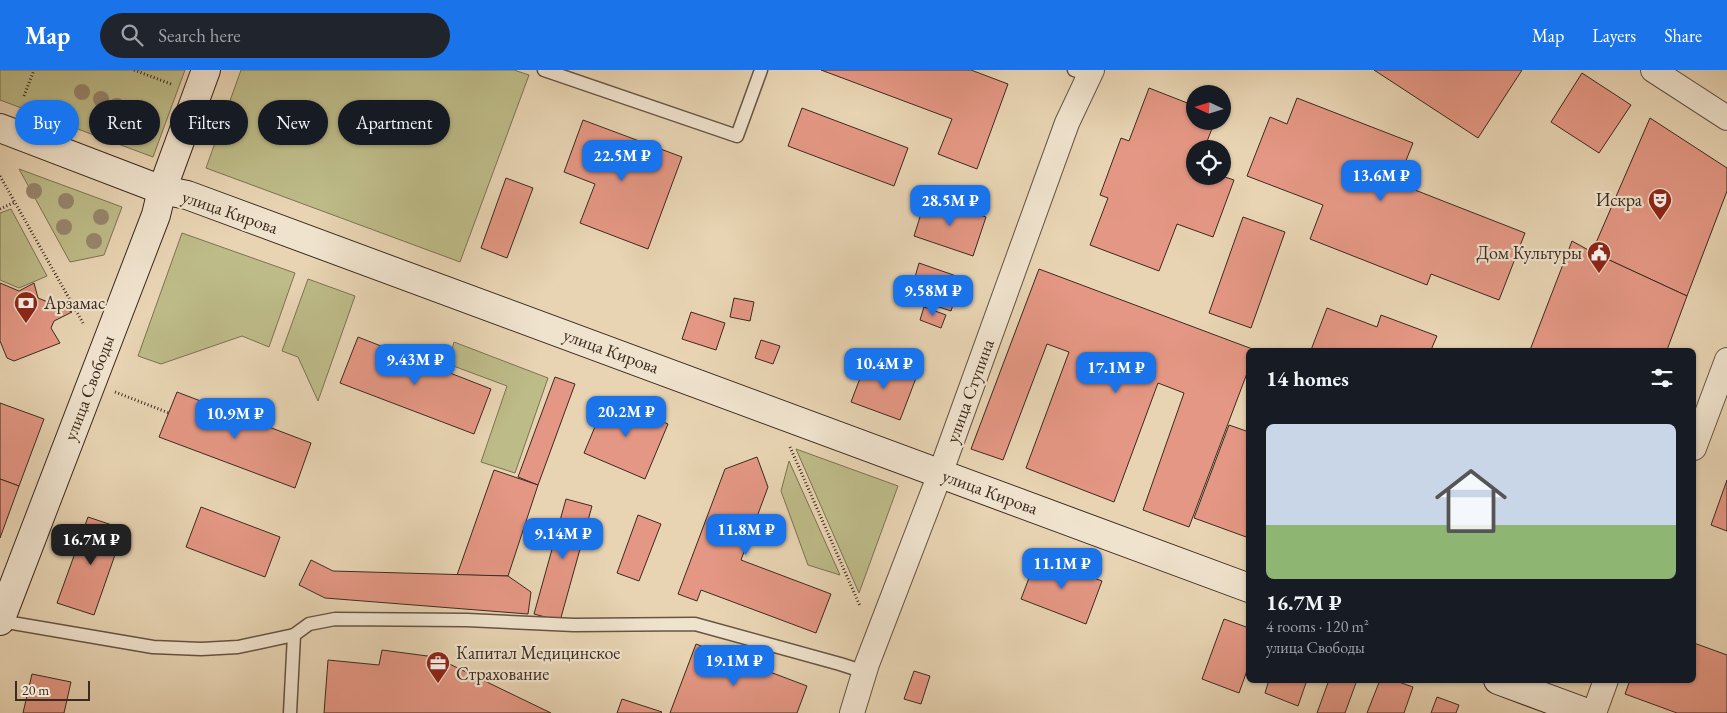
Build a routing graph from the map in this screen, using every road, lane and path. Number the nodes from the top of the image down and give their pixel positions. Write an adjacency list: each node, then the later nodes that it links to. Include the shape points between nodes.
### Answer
1 (34, 70): 9 (path)
2 (134, 70): 8 (path)
3 (206, 70): 13 (street, улица Свободы)
4 (544, 70): 5 (lane, via 737,136)
5 (761, 70)
6 (1653, 70): 10 (street)
7 (1085, 72): 24 (street, улица Ступина)
8 (171, 84)
9 (24, 96)
10 (1727, 118)
11 (0, 128): 13 (street, улица Кирова)
12 (0, 176): 14 (path)
13 (162, 190): 24 (street, улица Кирова, via 187,195); 27 (street, улица Свободы, via 156,215)
14 (14, 202): 15 (path); 16 (path)
15 (0, 209)
16 (83, 324)
17 (1727, 360): 23 (street)
18 (114, 392): 20 (path)
19 (245, 402): 21 (path)
20 (168, 413)
21 (241, 416)
22 (787, 440): 26 (path)
23 (1696, 443)
24 (940, 474): 25 (street, улица Кирова); 29 (street, улица Ступина)
25 (1246, 587)
26 (860, 606)
27 (0, 621): 28 (lane, via 153,647 191,649 238,647)
28 (294, 635): 29 (lane, via 309,624 335,619 574,625 695,624); 32 (lane)
29 (865, 672): 33 (street, улица Ступина)
30 (1506, 683): 34 (street)
31 (1605, 683): 35 (street)
32 (290, 713)
33 (852, 713)
34 (1587, 713)
35 (1594, 713)

